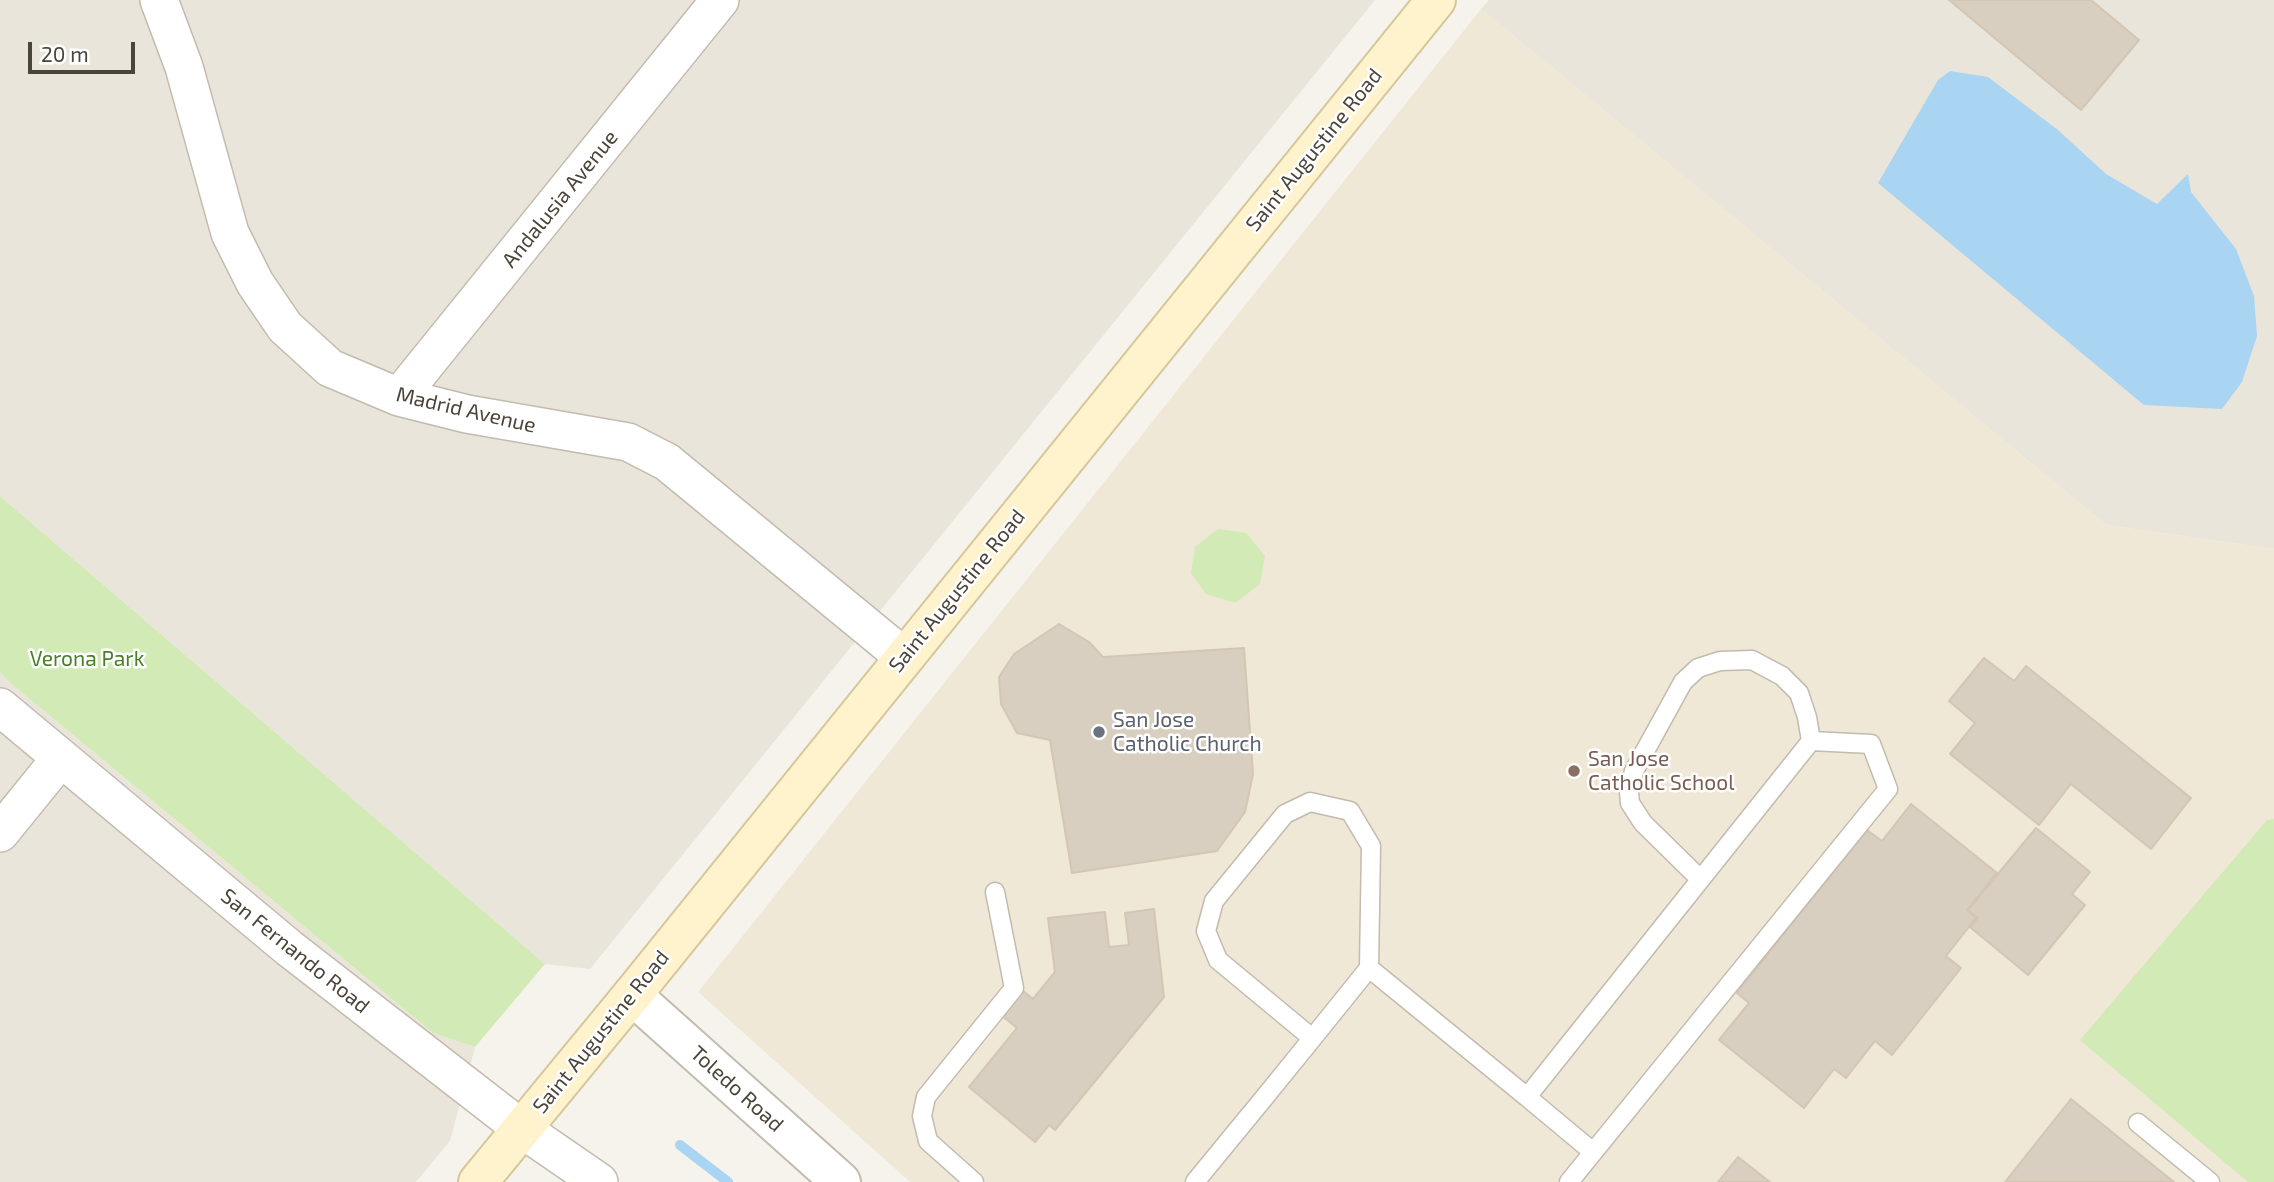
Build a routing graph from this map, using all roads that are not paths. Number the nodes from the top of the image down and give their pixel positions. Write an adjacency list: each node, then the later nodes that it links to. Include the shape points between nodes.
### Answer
1 (159, 0): 4 (street, Madrid Avenue, via 184,67 230,233 255,283 285,327 330,368)
2 (720, 0): 4 (street, Andalusia Avenue)
3 (1436, 0): 5 (main road, Saint Augustine Road)
4 (400, 397): 5 (street, Madrid Avenue, via 628,443 667,462)
5 (904, 657): 13 (main road, Saint Augustine Road)
6 (0, 707): 8 (street, San Fernando Road)
7 (1811, 741): 10 (lane); 10 (lane, via 1799,693 1782,676 1752,660 1720,661 1698,668 1683,682 1634,771 1629,792 1630,803 1643,823); 18 (lane, via 1871,744 1888,789)
8 (60, 759): 9 (street); 17 (street, San Fernando Road, via 289,948)
9 (0, 833)
10 (1700, 879): 15 (lane)
11 (995, 892): 22 (lane, via 1014,988 926,1097 922,1116 928,1141)
12 (1369, 968): 14 (lane); 14 (lane, via 1371,846 1350,811 1310,802 1285,814 1214,901 1206,931 1218,961); 15 (lane)
13 (632, 995): 17 (main road, Saint Augustine Road); 21 (street, Toledo Road)
14 (1312, 1038): 23 (lane)
15 (1527, 1097): 18 (lane)
16 (2138, 1122): 25 (lane)
17 (522, 1129): 19 (main road, Saint Augustine Road); 20 (street, San Fernando Road)
18 (1593, 1152): 24 (lane)
19 (478, 1182)
20 (599, 1182)
21 (841, 1182)
22 (974, 1182)
23 (1195, 1182)
24 (1569, 1182)
25 (2210, 1182)

